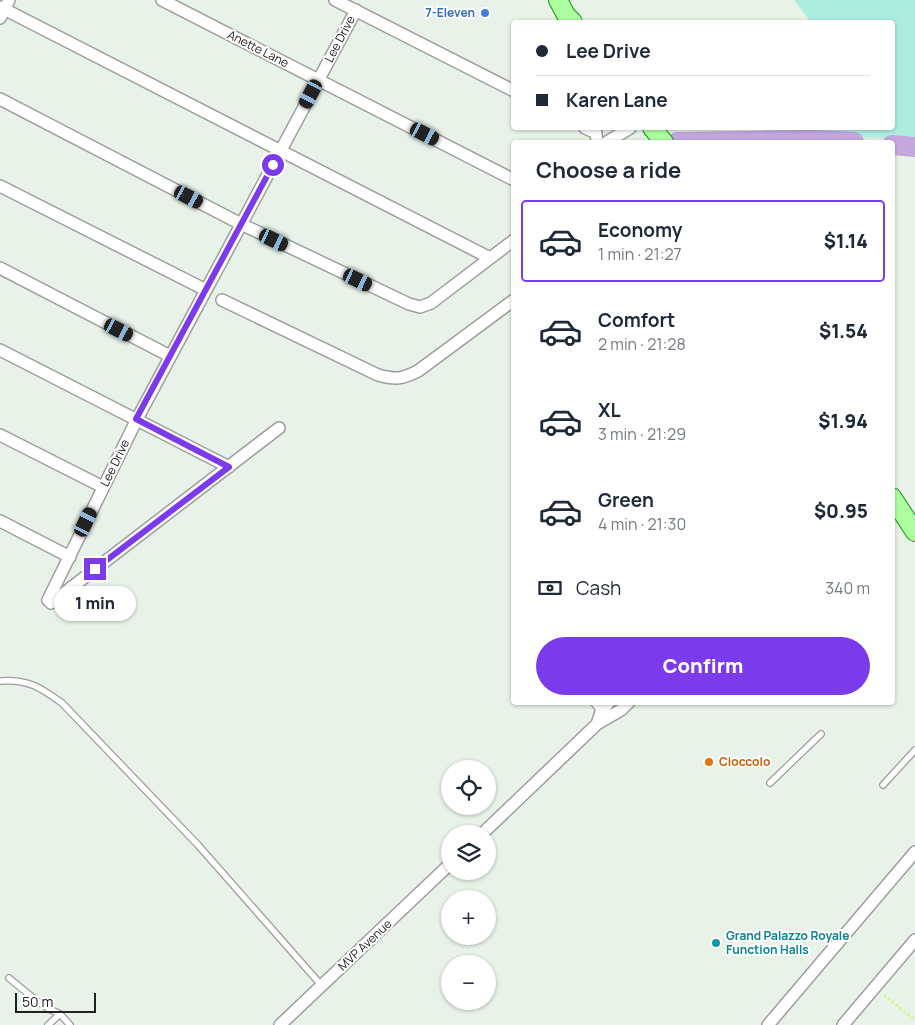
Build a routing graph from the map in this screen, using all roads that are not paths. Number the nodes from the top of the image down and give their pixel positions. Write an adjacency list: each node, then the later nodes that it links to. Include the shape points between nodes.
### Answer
1 (162, 0): 7 (street, Anette Lane)
2 (335, 0): 5 (street)
3 (558, 0): 6 (main road)
4 (3, 9): 14 (street)
5 (356, 10): 7 (street, Lee Drive); 8 (street)
6 (571, 20)
7 (318, 80): 14 (street, Lee Drive); 15 (street, Anette Lane)
8 (511, 89)
9 (0, 99): 17 (street)
10 (625, 130): 12 (street)
11 (655, 130): 13 (main road)
12 (611, 140)
13 (662, 140)
14 (281, 151): 17 (street, Lee Drive); 19 (street)
15 (511, 178)
16 (0, 186): 21 (street)
17 (241, 224): 19 (street, via 420,307 431,303); 21 (street, Lee Drive)
18 (511, 242): 19 (street)
19 (490, 258)
20 (0, 268): 25 (street)
21 (206, 290): 25 (street, Lee Drive)
22 (222, 300): 23 (street, via 391,379 418,371)
23 (511, 302)
24 (0, 350): 26 (street)
25 (170, 356): 26 (street, Lee Drive)
26 (136, 419): 29 (street); 30 (street, Lee Drive)
27 (279, 428): 29 (street)
28 (0, 435): 30 (street)
29 (229, 467): 34 (street, Lee Drive, via 49,601)
30 (103, 488): 34 (street, Lee Drive)
31 (895, 501): 33 (main road)
32 (0, 521): 34 (street)
33 (915, 532)
34 (70, 557)
35 (0, 681): 47 (lane, via 30,684 62,703 198,845)
36 (621, 705): 37 (street)
37 (600, 714): 42 (street)
38 (821, 734): 40 (lane)
39 (915, 750): 41 (lane)
40 (770, 783)
41 (883, 785)
42 (491, 825)
43 (915, 852): 52 (street)
44 (441, 873): 47 (street, MVP Avenue)
45 (915, 940): 53 (street)
46 (9, 978): 48 (lane, via 37,1002)
47 (322, 986): 51 (street, MVP Avenue)
48 (60, 1014): 49 (lane); 50 (lane)
49 (48, 1025)
50 (70, 1025)
51 (280, 1025)
52 (768, 1025)
53 (843, 1025)

